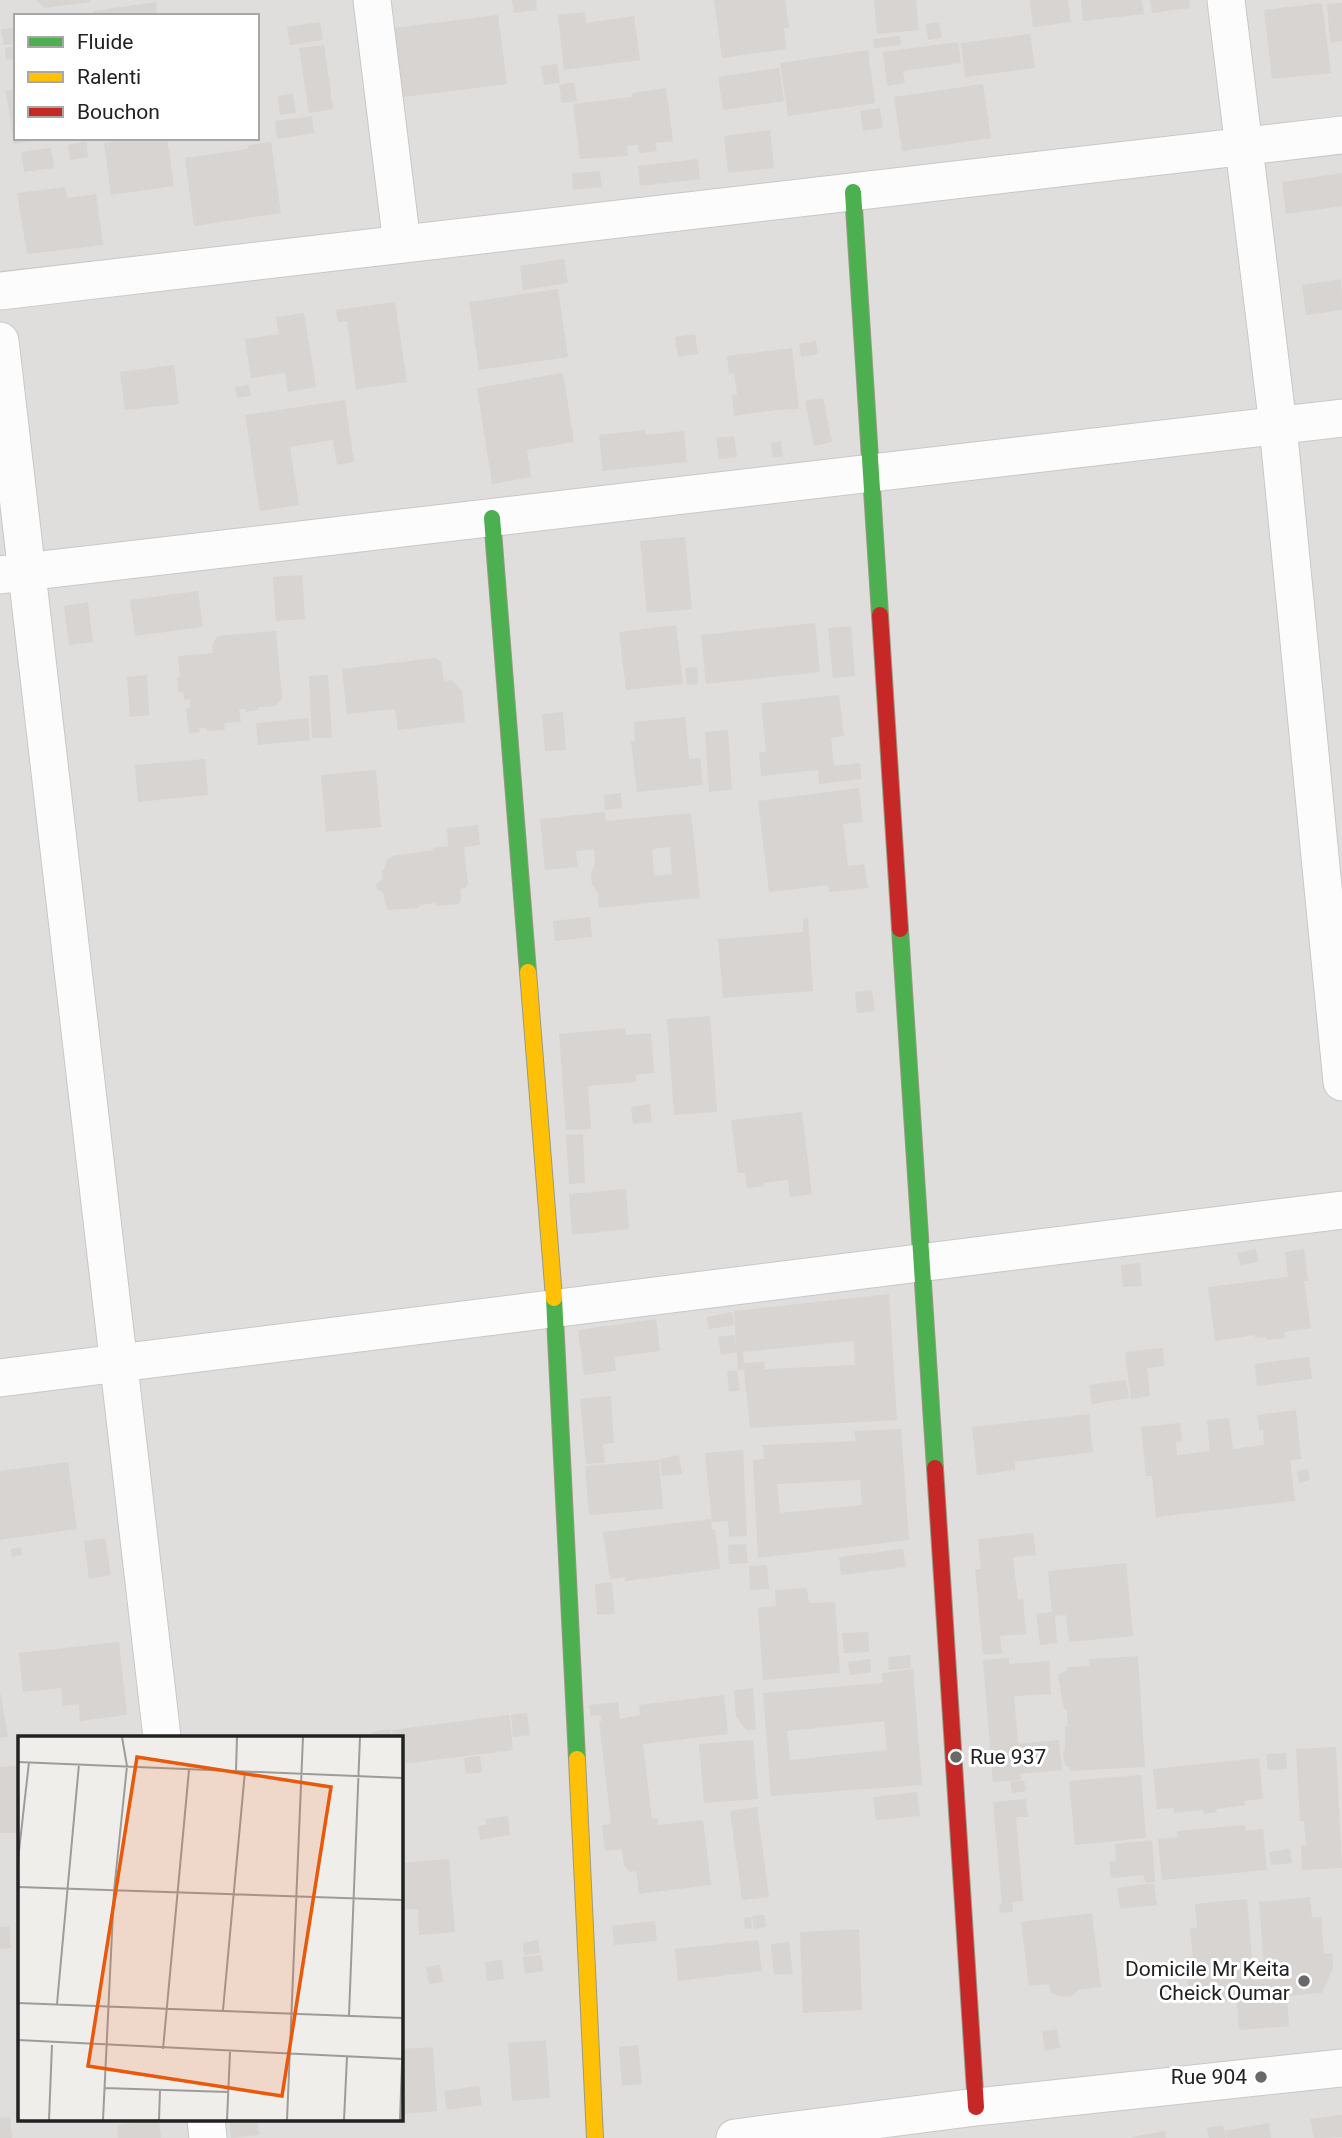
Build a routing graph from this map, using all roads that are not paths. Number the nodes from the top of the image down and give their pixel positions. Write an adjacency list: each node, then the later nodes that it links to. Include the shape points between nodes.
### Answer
1 (372, 0): 6 (street)
2 (1226, 0): 4 (street)
3 (1342, 135): 4 (street)
4 (1244, 146): 5 (street); 10 (street)
5 (853, 192): 6 (street); 11 (street)
6 (402, 244): 7 (street)
7 (0, 291)
8 (0, 341): 13 (street)
9 (1342, 418): 10 (street)
10 (1278, 426): 11 (street); 14 (street)
11 (871, 473): 12 (street); 16 (street)
12 (492, 518): 13 (street); 17 (street)
13 (14, 573): 18 (street)
14 (1342, 1082)
15 (1342, 1210): 16 (street)
16 (922, 1263): 17 (street); 22 (street)
17 (555, 1309): 18 (street); 25 (street)
18 (119, 1363): 19 (street); 20 (street)
19 (0, 1378)
20 (162, 1736)
21 (1342, 2068): 22 (street)
22 (976, 2107): 26 (street)
23 (206, 2120): 24 (street)
24 (208, 2138)
25 (595, 2138)
26 (735, 2138)

